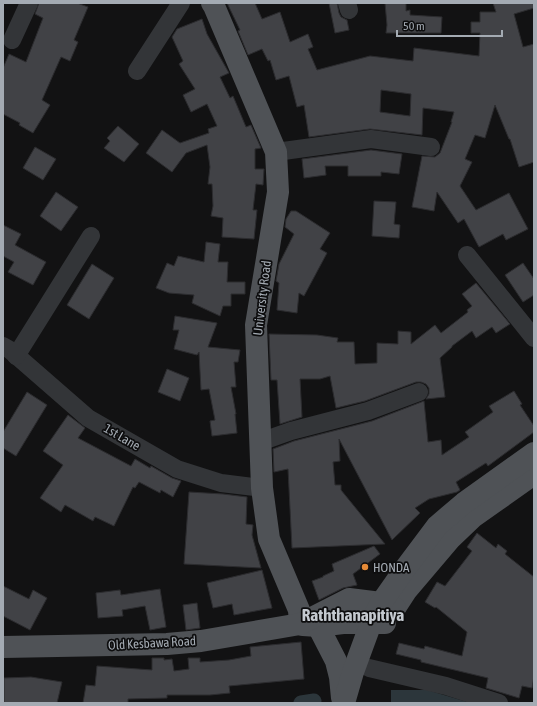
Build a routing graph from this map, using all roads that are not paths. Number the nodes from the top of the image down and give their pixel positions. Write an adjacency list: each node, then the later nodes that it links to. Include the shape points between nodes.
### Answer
1 (29, 3): 4 (street)
2 (180, 3): 5 (street)
3 (216, 4): 7 (main road, University Road)
4 (12, 40)
5 (137, 71)
6 (431, 147): 7 (street, via 371,139)
7 (276, 152): 13 (main road, University Road, via 278,192 256,325)
8 (91, 236): 11 (street)
9 (467, 255): 10 (street)
10 (534, 338)
11 (8, 354): 16 (street, 1st Lane, via 88,418 177,469 221,483)
12 (419, 392): 13 (street, via 368,411 291,431)
13 (260, 442): 16 (main road, University Road)
14 (534, 453): 17 (main road, via 464,503 437,526)
15 (534, 474): 19 (main road, via 473,517)
16 (262, 488): 20 (main road, University Road, via 269,539 299,610)
17 (407, 566): 18 (main road, Old Kesbawa Road); 19 (main road)
18 (350, 600): 19 (main road); 20 (main road, Old Kesbawa Road)
19 (383, 614): 20 (main road, Old Kesbawa Road, via 343,623); 22 (main road); 23 (main road, via 353,672)
20 (309, 625): 21 (main road, Old Kesbawa Road, via 167,644); 23 (main road, University Road, via 336,662)
21 (3, 647)
22 (369, 668): 24 (main road); 25 (street, via 446,686)
23 (343, 703)
24 (358, 703)
25 (499, 703)

